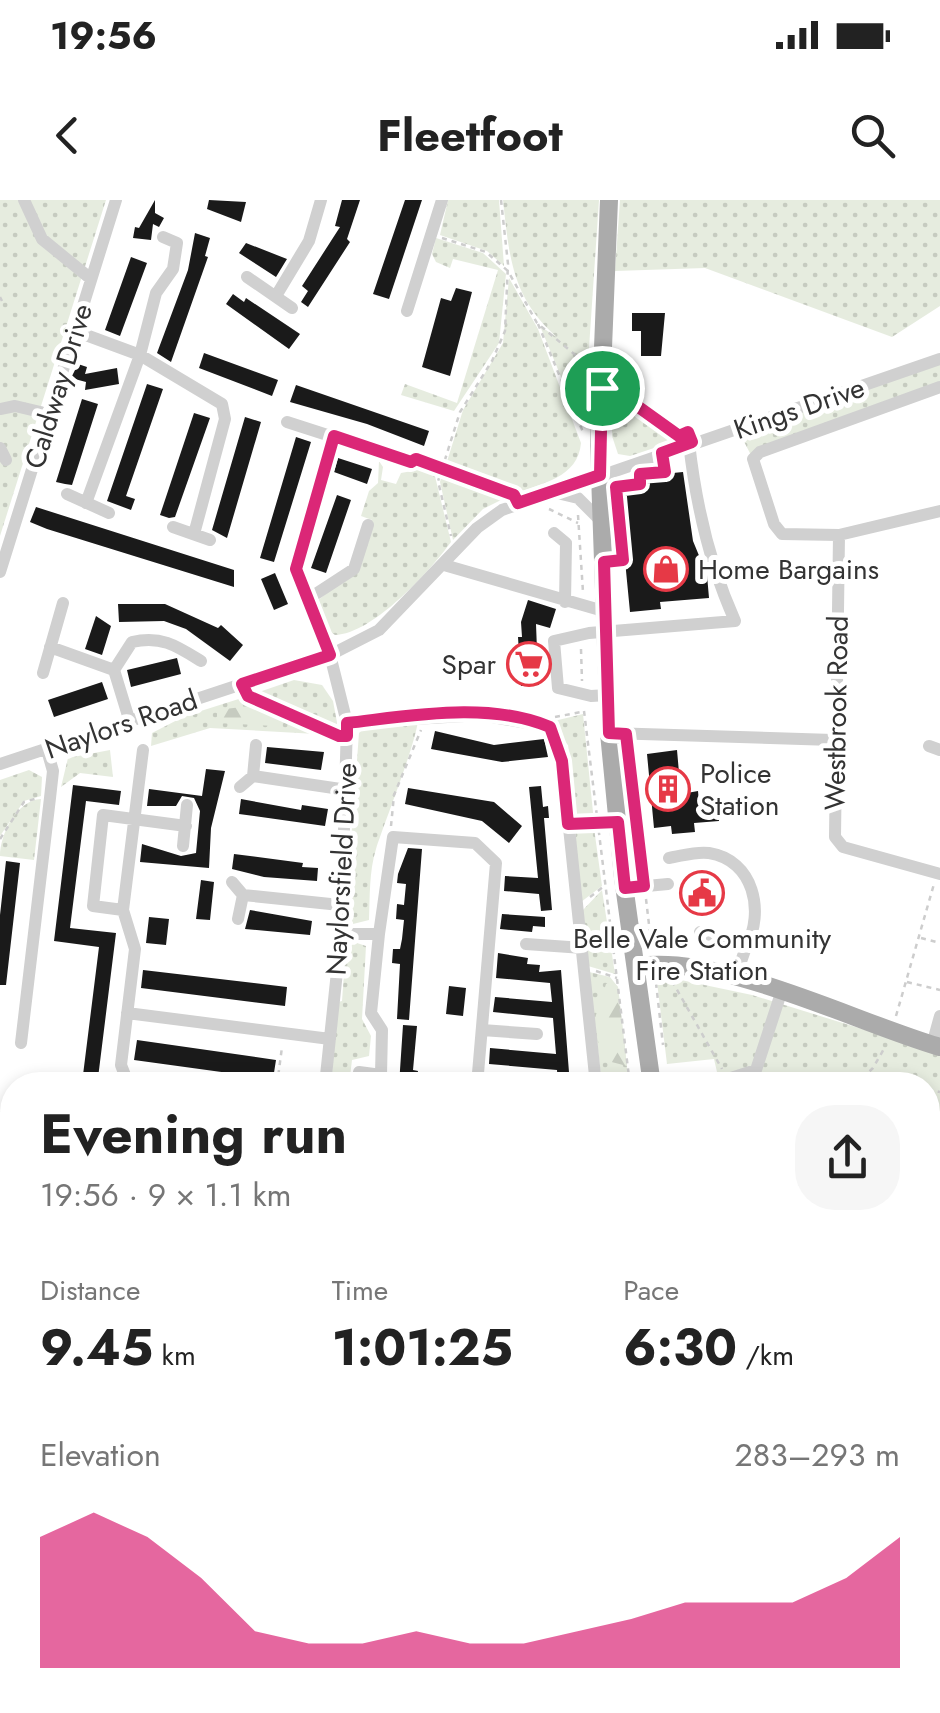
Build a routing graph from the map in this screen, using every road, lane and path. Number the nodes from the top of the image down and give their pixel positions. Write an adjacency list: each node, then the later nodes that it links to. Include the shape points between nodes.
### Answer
1 (24, 200): 11 (street, via 42,239)
2 (116, 200): 11 (street, Caldway Drive)
3 (321, 200): 12 (street, via 309,241)
4 (442, 200): 7 (street)
5 (501, 200): 9 (path)
6 (609, 200): 19 (main road)
7 (432, 234): 9 (path, via 486,252); 14 (street)
8 (163, 237): 17 (street, via 177,243 172,269 156,292)
9 (508, 271): 15 (path); 30 (path, via 502,340 460,412)
10 (247, 277): 12 (street)
11 (91, 279): 16 (street, Caldway Drive)
12 (276, 296): 13 (street)
13 (292, 308)
14 (407, 311)
15 (537, 323): 19 (path, via 587,364); 27 (path, via 582,430)
16 (75, 332): 17 (street); 23 (street, Caldway Drive)
17 (140, 355): 35 (street); 44 (street, via 222,404 226,419)
18 (940, 359): 26 (street, Kings Drive)
19 (601, 365): 21 (main road)
20 (940, 387): 45 (street, via 753,458 782,534)
21 (602, 388): 26 (path, via 612,388 679,436 688,432); 27 (main road)
22 (0, 409): 23 (street)
23 (49, 414): 50 (street, Caldway Drive)
24 (288, 422): 25 (street)
25 (334, 436): 29 (street); 51 (street, Naylorsfield Drive, via 296,569)
26 (691, 442): 28 (street, Kings Drive); 54 (street, via 697,516 735,621)
27 (600, 446): 31 (main road)
28 (662, 453): 31 (street, Kings Drive); 48 (path, via 665,472 640,474 640,484 616,487 623,560)
29 (411, 462): 30 (path)
30 (442, 469): 36 (path, via 514,495); 47 (path, via 438,482)
31 (600, 475): 32 (street, Naylors Road); 39 (main road)
32 (551, 493): 34 (street, Naylors Road); 39 (street, via 578,498)
33 (67, 494): 35 (street)
34 (537, 498): 36 (street, Naylors Road); 40 (path)
35 (86, 502): 38 (street)
36 (518, 503): 47 (street, Naylors Road, via 490,516)
37 (940, 511): 45 (street)
38 (109, 513)
39 (602, 523): 48 (main road)
40 (579, 524)
41 (368, 525): 51 (street, via 354,569)
42 (173, 527): 44 (street)
43 (554, 533): 52 (street, via 566,542)
44 (194, 534): 46 (street)
45 (839, 535): 67 (street, Westbrook Road)
46 (210, 540)
47 (458, 550): 49 (street, Naylors Road)
48 (604, 562): 54 (main road)
49 (444, 566): 52 (street); 56 (street, Naylors Road, via 379,630)
50 (0, 572)
51 (308, 599): 56 (street, Naylorsfield Drive)
52 (565, 602): 54 (street)
53 (63, 603): 55 (street)
54 (608, 622): 61 (main road); 61 (street, via 554,641 558,688)
55 (50, 647): 58 (street); 59 (street)
56 (330, 655): 60 (street, Naylors Road); 65 (street, Naylorsfield Drive)
57 (201, 661): 58 (street, via 171,642 148,638 132,642)
58 (114, 670): 64 (street)
59 (42, 674)
60 (242, 684): 64 (street, Naylors Road); 65 (path, via 248,696)
61 (608, 695): 66 (main road)
62 (584, 711): 79 (path)
63 (428, 714): 65 (street); 80 (street, via 480,714 550,727 562,761); 82 (path, via 394,795)
64 (129, 719): 69 (street, Naylors Road)
65 (347, 730): 74 (street, Naylorsfield Drive)
66 (617, 734): 67 (street); 78 (main road); 90 (path)
67 (833, 740): 86 (street, Westbrook Road, via 835,837 843,848)
68 (256, 745): 72 (street)
69 (47, 750): 71 (street, Naylors Road); 75 (street)
70 (142, 750): 77 (street)
71 (0, 764)
72 (254, 776): 73 (street); 74 (street)
73 (240, 786)
74 (347, 790): 94 (street, Naylorsfield Drive)
75 (50, 798): 83 (path, via 24,802); 120 (street)
76 (187, 805): 81 (street)
77 (134, 820): 81 (street); 96 (street); 96 (street, via 103,815 93,906)
78 (618, 822): 79 (path); 90 (main road)
79 (596, 823): 80 (path); 89 (path)
80 (568, 824): 95 (street)
81 (186, 826): 84 (street)
82 (394, 837): 100 (street); 115 (street, via 475,843 496,862)
83 (0, 838)
84 (182, 846)
85 (669, 858): 104 (street, via 712,853 742,870 756,909)
86 (938, 874): 92 (path)
87 (232, 882): 91 (street)
88 (668, 884): 90 (street)
89 (604, 887): 95 (path); 108 (path)
90 (634, 887): 106 (main road); 106 (path)
91 (243, 895): 94 (street); 97 (street)
92 (930, 901): 93 (path); 101 (path)
93 (940, 904)
94 (340, 905): 99 (street, Naylorsfield Drive)
95 (578, 907): 105 (street)
96 (123, 910): 113 (street, via 135,949)
97 (238, 919)
98 (700, 932): 104 (street)
99 (341, 934): 100 (street); 119 (street, Naylorsfield Drive)
100 (379, 934): 126 (street, via 371,1014 382,1030)
101 (919, 938): 102 (path); 110 (path)
102 (940, 942)
103 (526, 944): 105 (street)
104 (746, 947): 109 (street)
105 (583, 948): 107 (street)
106 (647, 965): 109 (main road, via 673,963); 121 (path); 130 (main road); 131 (path, via 669,976 721,1060)
107 (585, 968): 108 (path); 128 (street)
108 (617, 978): 129 (path)
109 (735, 979): 112 (main road)
110 (906, 982): 111 (path); 116 (path)
111 (940, 990)
112 (780, 993): 116 (main road); 132 (street, via 756,1070)
113 (126, 1013): 117 (street); 123 (street)
114 (940, 1016): 122 (street)
115 (482, 1030): 118 (street); 127 (street)
116 (892, 1031): 122 (main road); 133 (path)
117 (283, 1033): 119 (street); 124 (path)
118 (537, 1034)
119 (330, 1040): 125 (street, Naylorsfield Drive)
120 (20, 1043)
121 (663, 1046)
122 (936, 1046)
123 (124, 1072)
124 (278, 1072)
125 (326, 1072)
126 (381, 1072)
127 (478, 1072)
128 (595, 1072)
129 (628, 1072)
130 (651, 1072)
131 (719, 1072)
132 (750, 1072)
133 (869, 1072)

